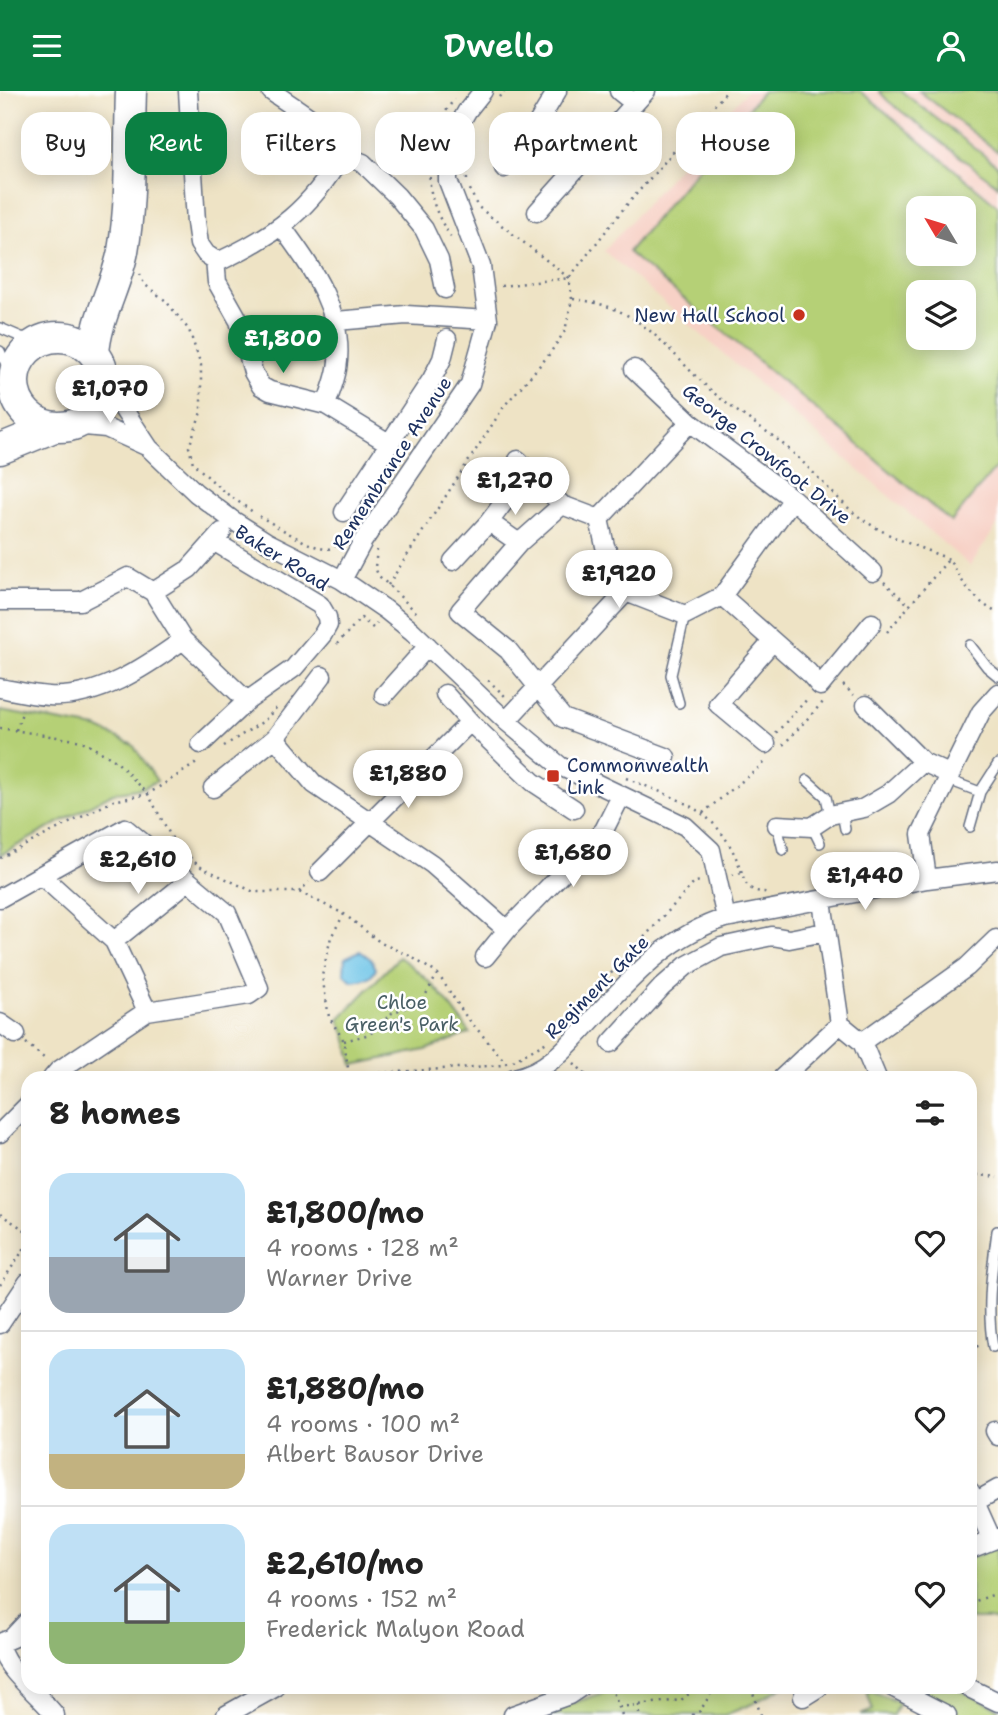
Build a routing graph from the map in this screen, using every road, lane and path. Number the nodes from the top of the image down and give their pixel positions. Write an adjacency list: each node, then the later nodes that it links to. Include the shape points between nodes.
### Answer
1 (131, 91): 18 (highway, via 123,249)
2 (188, 91): 17 (street, via 195,222 199,244)
3 (271, 91): 10 (street)
4 (503, 91): 8 (path)
5 (557, 91): 11 (street)
6 (619, 91): 9 (street)
7 (727, 91): 19 (path)
8 (490, 95): 20 (street, Remembrance Avenue, via 467,111 454,134 448,159 448,181 481,266)
9 (640, 97): 15 (street)
10 (300, 112)
11 (544, 112)
12 (361, 162): 21 (street, via 424,229 439,260)
13 (327, 175): 16 (street)
14 (466, 175): 19 (path, via 477,206)
15 (537, 212)
16 (282, 227): 17 (street, via 257,244); 24 (street, via 306,259)
17 (215, 260): 32 (street, via 217,282 239,321 256,380 270,391)
18 (127, 275): 26 (highway); 29 (highway, via 98,325); 48 (path, via 166,301 188,330 201,365 201,412 189,447 193,463 245,507 298,538 326,549 351,533)
19 (569, 278): 20 (path); 22 (path)
20 (484, 288): 23 (street, Remembrance Avenue)
21 (445, 289)
22 (572, 299): 53 (path, via 565,331 505,405); 60 (path, via 610,307 661,338 720,398 787,447 854,513 881,532 949,559 964,582)
23 (488, 320): 24 (street, via 406,316); 48 (street, Remembrance Avenue, via 470,384)
24 (336, 321): 32 (street, via 337,369)
25 (0, 328): 26 (lane, via 21,337)
26 (48, 338): 29 (highway, via 80,342); 31 (highway, via 22,356)
27 (447, 339): 36 (street, via 432,379)
28 (0, 351): 31 (lane)
29 (99, 367): 34 (highway, via 101,399 90,414); 37 (street)
30 (634, 369): 33 (street, George Crowfoot Drive)
31 (14, 386): 34 (highway, via 28,416 45,425); 35 (highway, via 9,418)
32 (326, 405): 36 (street)
33 (690, 422): 41 (street, George Crowfoot Drive); 45 (street)
34 (64, 426): 37 (street, via 106,428); 38 (highway)
35 (0, 434)
36 (390, 444): 43 (street)
37 (149, 448): 44 (street)
38 (0, 449)
39 (518, 460): 42 (street)
40 (514, 489): 46 (street)
41 (793, 499): 51 (street, George Crowfoot Drive); 57 (street)
42 (562, 505): 45 (street); 49 (street)
43 (344, 512)
44 (231, 519): 47 (street, Baker Road); 52 (street)
45 (599, 519): 55 (street, via 604,546)
46 (489, 522): 49 (street); 50 (street)
47 (215, 541): 54 (street, Baker Road, via 189,569); 76 (street, Baker Road, via 320,605 327,617 323,635 294,667)
48 (363, 541): 52 (street, Remembrance Avenue); 53 (path, via 378,551 374,567)
49 (519, 543): 70 (street, via 460,611 508,650)
50 (453, 561)
51 (873, 572): 59 (path)
52 (342, 580): 66 (street)
53 (387, 585): 56 (path)
54 (153, 592): 58 (street, via 128,577 81,601); 63 (street)
55 (626, 592): 61 (street); 70 (street)
56 (399, 594)
57 (722, 596): 61 (street); 64 (street)
58 (0, 601)
59 (910, 605)
60 (998, 613)
61 (685, 615): 77 (lane, via 671,675)
62 (872, 623): 69 (street)
63 (183, 640): 72 (street, via 95,692); 76 (street)
64 (772, 642): 69 (street); 85 (street, via 718,704)
65 (970, 645): 67 (lane)
66 (428, 646): 75 (street); 79 (street)
67 (998, 675)
68 (322, 676): 83 (street)
69 (824, 681): 78 (path); 85 (path)
70 (539, 686): 79 (street); 86 (street, via 563,718)
71 (0, 688): 72 (street)
72 (27, 693): 82 (path)
73 (998, 693): 89 (street, via 981,712)
74 (445, 694): 80 (street)
75 (384, 695)
76 (247, 701): 83 (path); 84 (street, Baker Road)
77 (679, 703)
78 (866, 705): 87 (street)
79 (506, 721): 93 (street, via 560,766)
80 (470, 722): 94 (street, via 533,782); 96 (street)
81 (0, 728): 82 (path)
82 (16, 731): 107 (path, via 82,741 116,761 148,794 174,842 199,866 254,892 299,892)
83 (275, 738): 91 (street); 96 (street, via 314,783)
84 (201, 744)
85 (766, 744)
86 (666, 757)
87 (923, 762): 89 (street); 95 (street, via 888,794)
88 (998, 764): 92 (lane)
89 (948, 776): 92 (lane); 103 (street, via 921,834)
90 (807, 780): 95 (lane, via 826,797)
91 (213, 788)
92 (980, 792): 98 (lane)
93 (621, 796): 108 (street, via 685,826 711,851); 109 (street, via 604,830)
94 (574, 809)
95 (839, 819): 97 (street, via 816,835)
96 (368, 822): 101 (street); 109 (street, via 432,864)
97 (777, 825): 99 (lane)
98 (970, 827)
99 (783, 850)
100 (998, 870): 103 (street, Regiment Gate)
101 (320, 872)
102 (42, 876): 104 (street, via 125,828); 105 (street); 112 (street)
103 (927, 879): 106 (street, Regiment Gate)
104 (187, 882): 112 (street); 115 (street, via 227,913 259,988 249,995)
105 (0, 898)
106 (822, 901): 108 (street, Regiment Gate); 110 (street)
107 (344, 914): 114 (path, via 381,943); 120 (path, via 331,937 322,977 329,1017)
108 (726, 918): 116 (street, Regiment Gate, via 707,923 667,946)
109 (507, 930): 113 (street)
110 (825, 932): 116 (street, via 789,939 772,936 721,947 686,965 616,1038); 118 (street)
111 (996, 939): 121 (street, via 967,967)
112 (114, 940): 115 (street)
113 (485, 957)
114 (438, 974): 120 (path, via 422,1001 391,1013 370,1034); 125 (path)
115 (147, 1011): 123 (street)
116 (599, 1012): 126 (street, Regiment Gate, via 563,1052)
117 (0, 1023): 119 (street)
118 (840, 1024): 121 (street); 127 (street)
119 (16, 1034): 122 (path)
120 (344, 1041): 124 (path)
121 (862, 1042): 128 (street)
122 (54, 1071)
123 (66, 1071)
124 (348, 1071)
125 (510, 1071)
126 (536, 1071)
127 (790, 1071)
128 (874, 1071)
129 (21, 1112): 130 (street)
130 (0, 1133)
131 (977, 1175): 132 (path)
132 (998, 1177)
133 (0, 1214): 134 (path)
134 (21, 1228)
135 (997, 1231): 140 (lane, via 989,1296)
136 (21, 1254): 137 (path)
137 (0, 1285)
138 (21, 1292): 139 (street)
139 (0, 1324)
140 (994, 1329): 141 (lane)
141 (993, 1347)
142 (998, 1489): 143 (street)
143 (977, 1495)
144 (977, 1505): 145 (street)
145 (995, 1539): 146 (street)
146 (977, 1546)
147 (998, 1593): 148 (path)
148 (977, 1600)
149 (21, 1628): 150 (street)
150 (0, 1645): 151 (street, via 4,1659)
151 (21, 1678)
152 (977, 1692): 163 (street)
153 (34, 1694): 166 (street)
154 (264, 1694): 167 (street)
155 (570, 1694): 168 (street)
156 (614, 1694): 165 (path)
157 (689, 1694): 164 (path, via 681,1700)
158 (710, 1694): 171 (path)
159 (754, 1694): 172 (path)
160 (808, 1694): 162 (street)
161 (905, 1694): 173 (street)
162 (803, 1697)
163 (998, 1702)
164 (639, 1705): 165 (path); 170 (path)
165 (619, 1707): 169 (path)
166 (55, 1715)
167 (226, 1715)
168 (513, 1715)
169 (622, 1715)
170 (639, 1715)
171 (692, 1715)
172 (761, 1715)
173 (947, 1715)

